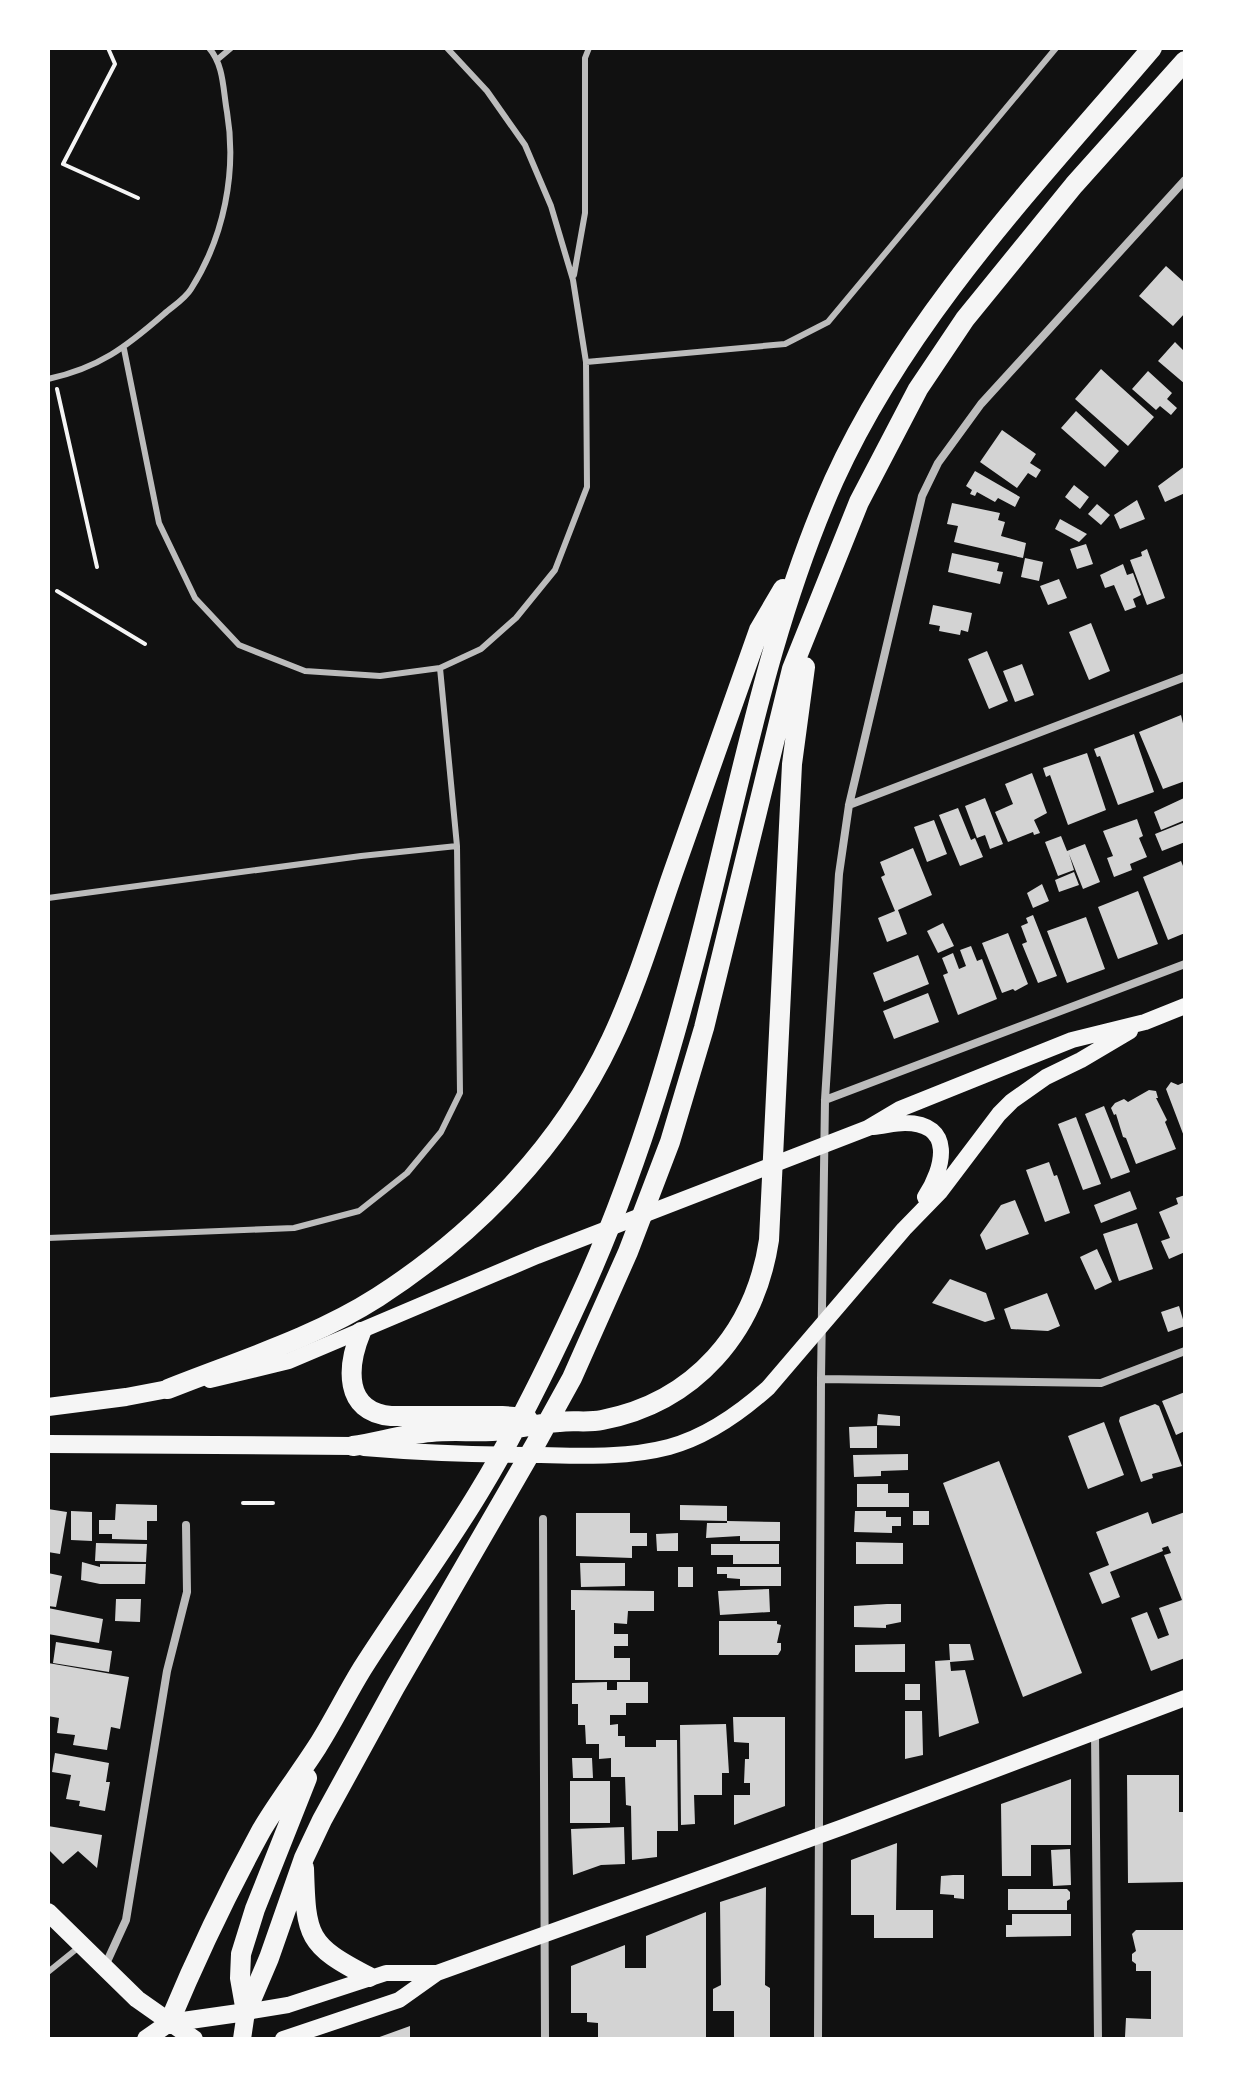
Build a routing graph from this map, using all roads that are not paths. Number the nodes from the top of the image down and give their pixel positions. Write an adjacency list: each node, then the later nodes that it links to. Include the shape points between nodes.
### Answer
1 (209, 48): 7 (lane)
2 (231, 48): 7 (lane)
3 (447, 48): 10 (lane, via 487,91 525,145 551,206)
4 (589, 48): 10 (lane, via 585,213)
5 (1056, 48): 12 (lane, via 828,322 785,344)
6 (1152, 48): 14 (highway, via 921,329 855,439)
7 (218, 59): 11 (lane, via 231,133 229,188 218,237 190,292)
8 (1185, 61): 15 (highway, via 1018,252 943,352 878,462)
9 (1185, 180): 18 (street, via 981,404 938,463 922,496)
10 (573, 280): 12 (lane)
11 (124, 349): 13 (lane); 16 (lane, via 159,523 195,598 239,645 305,671 380,676)
12 (586, 362): 16 (lane, via 587,487 555,570 516,618 481,649)
13 (51, 379)
14 (803, 555): 31 (highway, via 759,630 621,1019 582,1094 547,1145 483,1215 377,1297 288,1341); 40 (highway, via 754,719 670,1055 615,1216 541,1377 480,1491)
15 (826, 581): 33 (highway, via 795,734 771,1220 762,1278 735,1335 712,1363 641,1409 599,1421 502,1416); 42 (highway, via 792,669 686,1090 628,1252 572,1378)
16 (440, 668): 19 (lane)
17 (1185, 677): 18 (street)
18 (849, 805): 24 (street, via 839,874)
19 (457, 846): 20 (lane); 27 (lane, via 460,1093 441,1132 407,1173 359,1211 294,1228)
20 (48, 898)
21 (1185, 964): 24 (street)
22 (1185, 1006): 23 (main road)
23 (1145, 1022): 25 (main road, via 1072,1040 900,1109); 26 (main road, via 1026,1089)
24 (825, 1100): 30 (street)
25 (863, 1130): 26 (main road, via 906,1123 933,1132 941,1145 940,1169); 28 (main road, via 537,1256)
26 (904, 1229): 35 (main road, via 751,1404 671,1446 600,1456 429,1454)
27 (48, 1238)
28 (361, 1332): 31 (main road, via 289,1361); 33 (highway, via 351,1360 355,1393 375,1414)
29 (1185, 1351): 30 (street, via 1101,1383)
30 (821, 1379): 41 (street)
31 (168, 1389): 32 (main road)
32 (48, 1407)
33 (430, 1424): 35 (highway)
34 (48, 1444): 35 (main road)
35 (353, 1446)
36 (543, 1519): 44 (street)
37 (186, 1525): 46 (street, via 187,1592 167,1671 126,1920)
38 (1185, 1698): 39 (main road)
39 (1095, 1732): 41 (main road); 58 (street)
40 (319, 1744): 50 (highway, via 241,1954); 51 (highway, via 263,1828)
41 (818, 1835): 44 (main road); 57 (street)
42 (304, 1858): 49 (highway, via 309,1929 327,1953); 50 (highway)
43 (48, 1912): 45 (main road)
44 (545, 1935): 48 (main road); 56 (street)
45 (82, 1945): 46 (main road); 47 (lane)
46 (105, 1967): 51 (main road)
47 (48, 1972)
48 (437, 1973): 49 (main road); 55 (main road, via 399,2000)
49 (369, 1977): 50 (main road, via 288,2005)
50 (246, 2012): 51 (main road); 54 (main road)
51 (169, 2023): 52 (main road); 53 (main road)
52 (146, 2039)
53 (194, 2039)
54 (242, 2039)
55 (283, 2039)
56 (545, 2039)
57 (818, 2039)
58 (1098, 2039)

